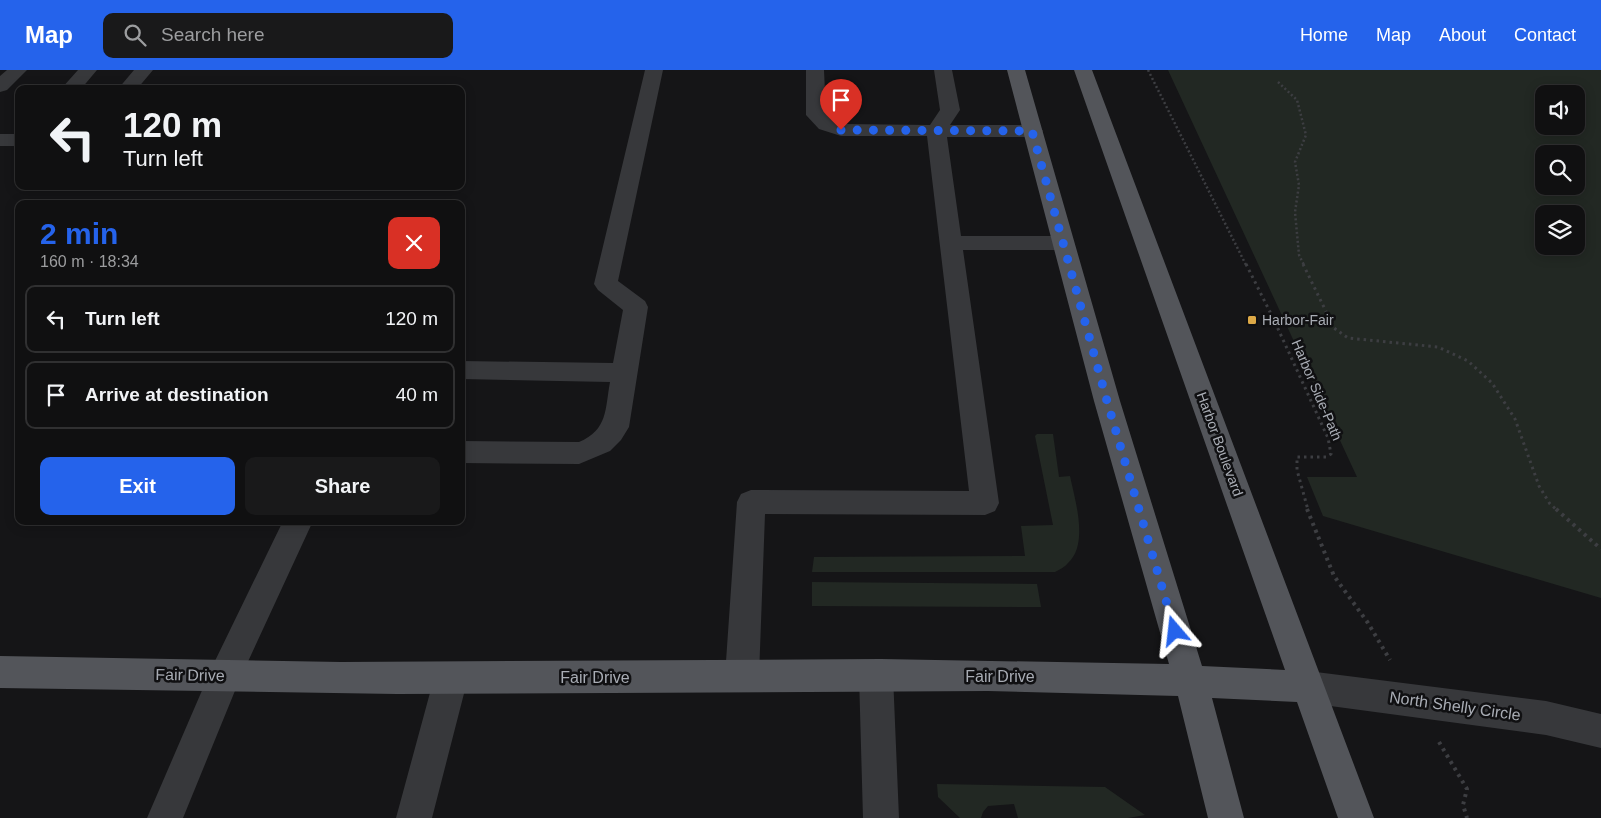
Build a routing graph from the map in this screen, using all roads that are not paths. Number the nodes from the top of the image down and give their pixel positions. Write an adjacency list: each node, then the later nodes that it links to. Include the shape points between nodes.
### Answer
1 (18, 70): 11 (street)
2 (88, 70): 9 (street)
3 (144, 70): 10 (street)
4 (654, 70): 19 (street, via 606,284 636,308)
5 (815, 70): 12 (street, via 816,115 826,125 841,130)
6 (944, 70): 12 (street, via 950,110)
7 (1016, 70): 13 (main road)
8 (1083, 70): 28 (main road, Harbor Boulevard)
9 (74, 85)
10 (131, 85)
11 (0, 86)
12 (936, 131): 13 (street); 16 (street)
13 (1032, 131): 17 (main road)
14 (0, 140): 15 (street)
15 (15, 140)
16 (951, 243): 17 (street); 25 (street, via 985,503 751,502)
17 (1063, 243): 27 (main road)
18 (465, 370): 19 (street)
19 (625, 373): 20 (street, via 615,427 598,448 579,453)
20 (465, 452)
21 (296, 525): 24 (street)
22 (0, 672): 24 (main road, Fair Drive)
23 (876, 675): 25 (main road, Fair Drive); 27 (main road, Fair Drive); 30 (street)
24 (225, 676): 26 (main road, Fair Drive); 31 (street)
25 (742, 676): 26 (main road, Fair Drive)
26 (451, 678): 32 (street)
27 (1190, 679): 28 (main road, Fair Drive); 33 (main road)
28 (1308, 687): 29 (street, North Shelly Circle, via 1546,718); 34 (main road, Harbor Boulevard)
29 (1601, 732)
30 (874, 811)
31 (165, 818)
32 (414, 818)
33 (1226, 818)
34 (1356, 818)

